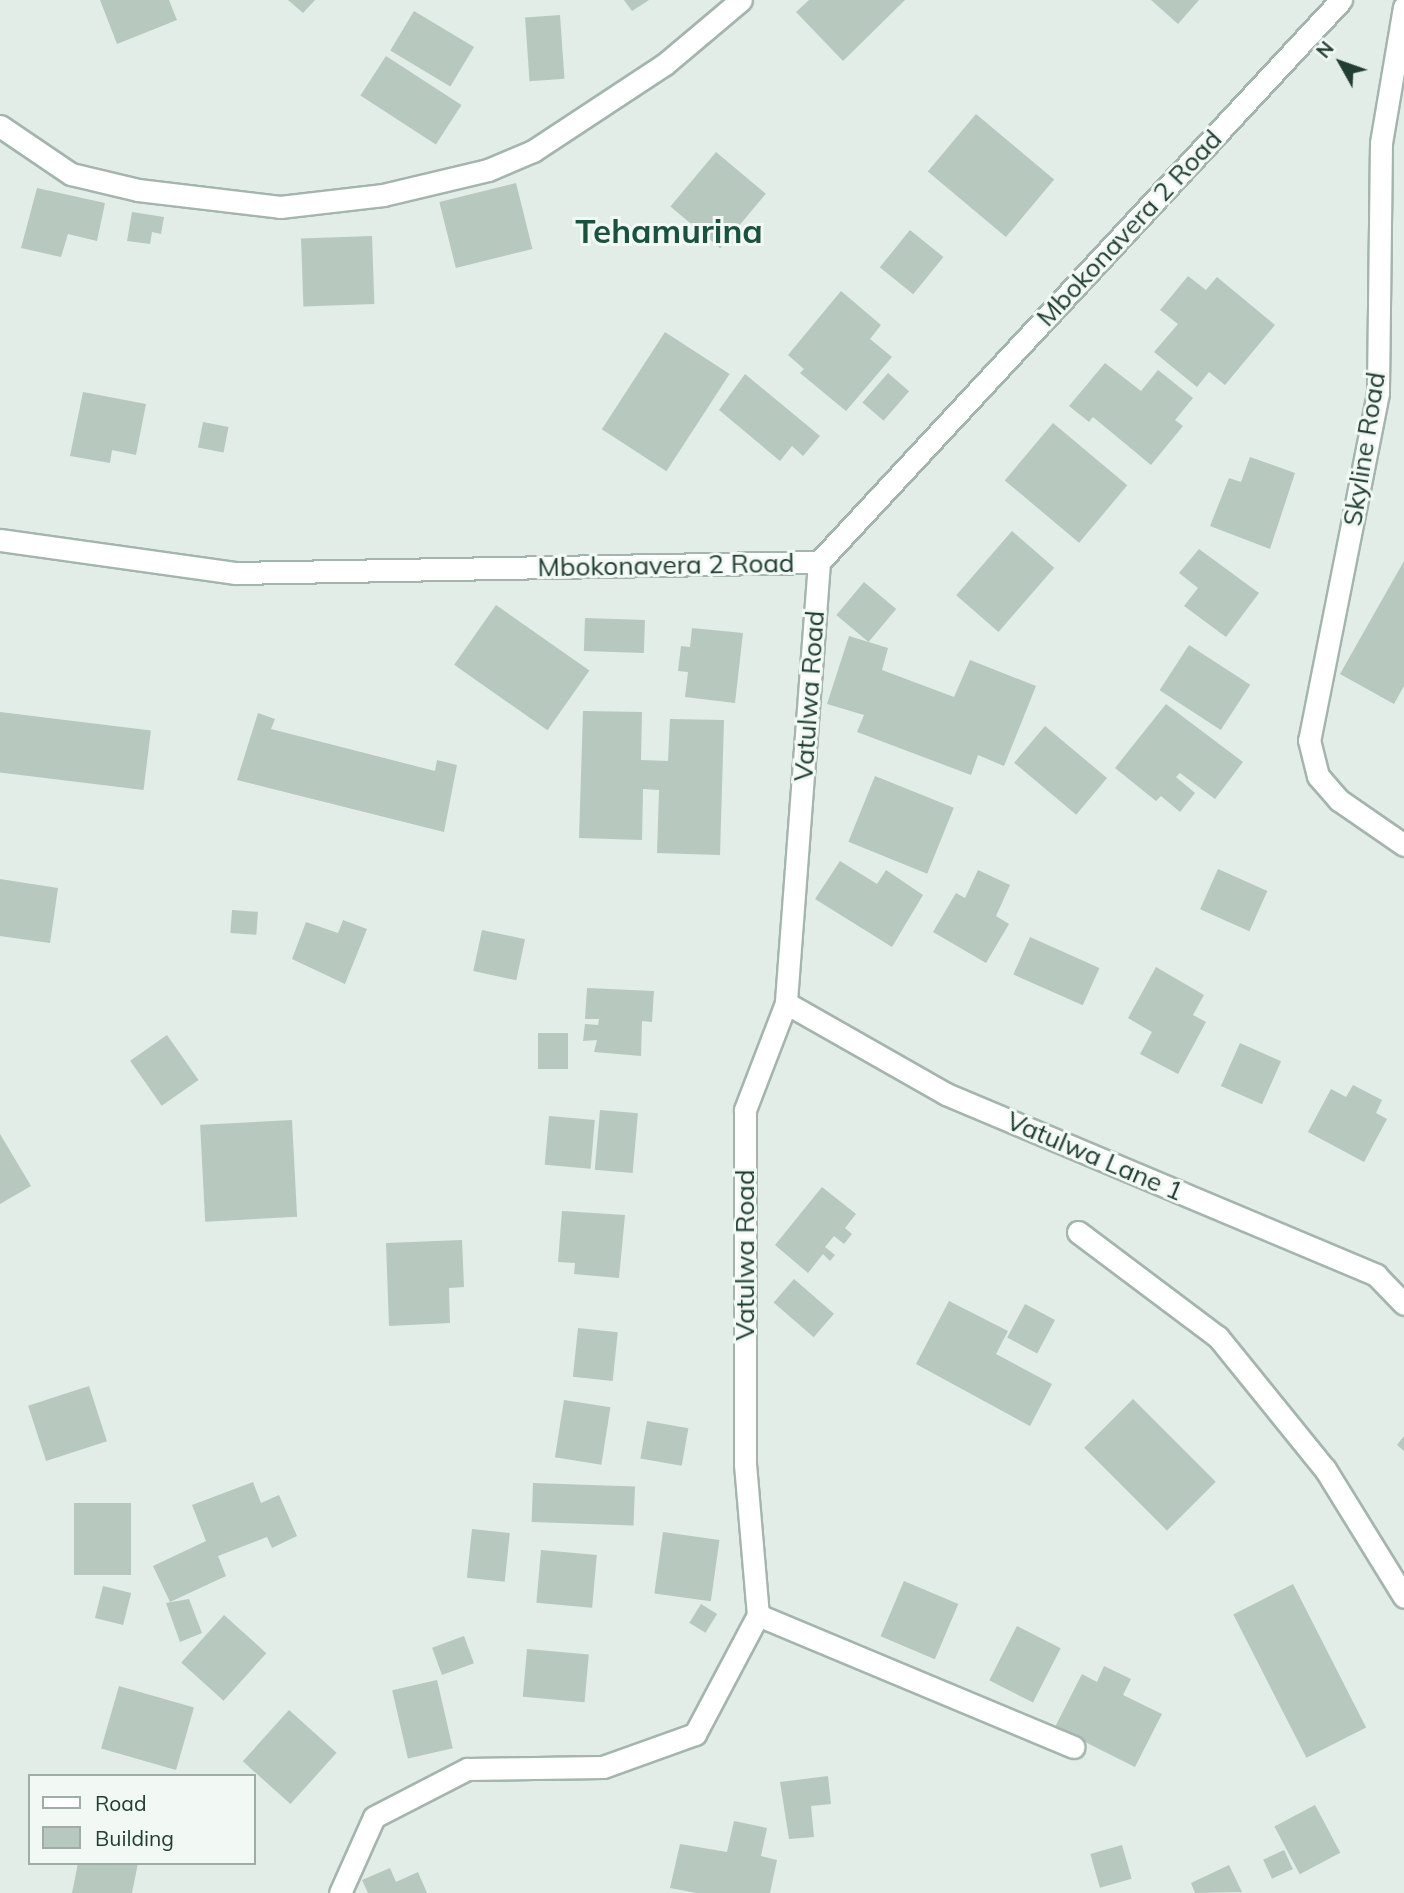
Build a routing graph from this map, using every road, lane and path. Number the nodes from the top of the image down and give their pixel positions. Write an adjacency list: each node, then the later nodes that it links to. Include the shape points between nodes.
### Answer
1 (741, 0): 4 (street, via 665,64 533,151 488,170 383,195 280,206 138,190 71,174)
2 (1341, 0): 6 (street, Mbokonavera 2 Road)
3 (1404, 7): 7 (street, Skyline Road, via 1381,144 1378,393 1309,740 1318,776 1339,800)
4 (0, 126)
5 (0, 540): 6 (street, Mbokonavera 2 Road, via 235,573)
6 (819, 562): 8 (street, Vatulwa Road)
7 (1404, 845)
8 (786, 1003): 10 (street, Vatulwa Lane 1, via 946,1094 1376,1275); 12 (street, Vatulwa Road, via 745,1110 745,1464)
9 (1078, 1232): 11 (street, via 1218,1337 1325,1469)
10 (1404, 1304)
11 (1404, 1597)
12 (758, 1615): 13 (street); 14 (street, via 695,1734 604,1767 467,1769 374,1817)
13 (1073, 1747)
14 (340, 1893)

